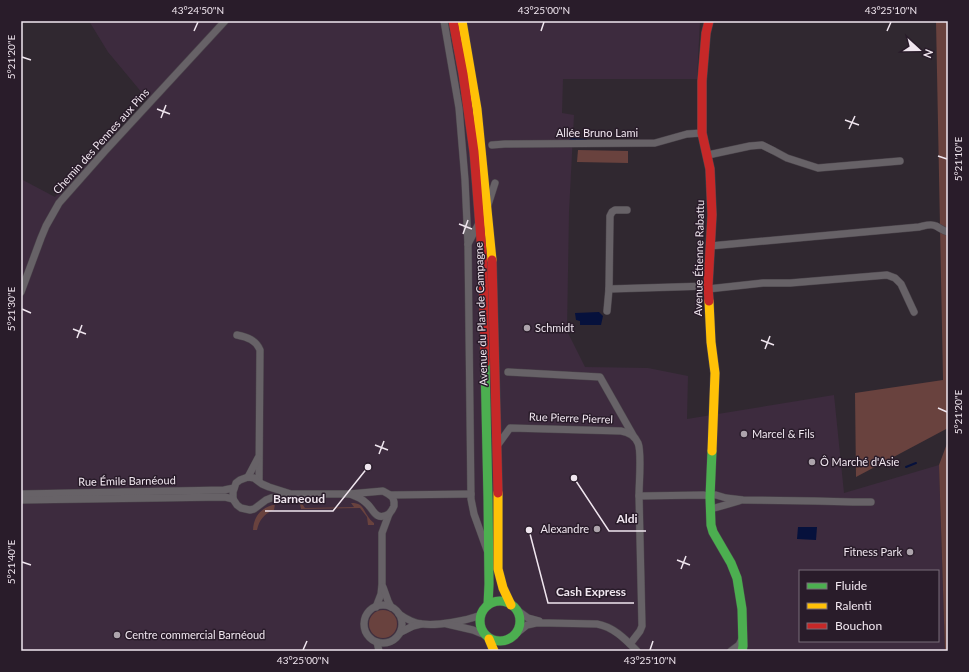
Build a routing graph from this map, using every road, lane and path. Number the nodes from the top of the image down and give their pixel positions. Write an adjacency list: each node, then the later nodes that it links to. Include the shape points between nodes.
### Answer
1 (225, 21): 19 (street, Chemin des Pennes aux Pins, via 59,203 46,226)
2 (444, 21): 15 (street, via 459,108)
3 (453, 21): 13 (main road, Avenue du Plan de Campagne, via 474,152)
4 (462, 21): 11 (main road, Avenue du Plan de Campagne, via 477,109)
5 (709, 21): 6 (main road, Avenue Étienne Rabattu, via 702,74)
6 (702, 133): 7 (street, Allée Bruno Lami, via 687,134 655,143); 8 (main road, Avenue Étienne Rabattu)
7 (492, 145)
8 (708, 155): 9 (street, via 762,145 787,158 818,168); 16 (main road, Avenue Étienne Rabattu, via 712,199)
9 (900, 161)
10 (495, 183): 11 (street)
11 (487, 207): 25 (main road, Avenue du Plan de Campagne, via 492,263)
12 (627, 210): 18 (street, via 615,210 610,216)
13 (480, 221): 15 (street); 48 (main road, Avenue du Plan de Campagne, via 484,265)
14 (948, 232): 16 (street, via 932,225)
15 (468, 244): 34 (street)
16 (710, 246): 17 (main road, Avenue Étienne Rabattu)
17 (708, 287): 18 (street); 21 (street, via 887,275 901,284); 37 (main road, Avenue Étienne Rabattu, via 715,373)
18 (609, 289): 20 (street)
19 (21, 292)
20 (607, 311)
21 (914, 312)
22 (237, 335): 26 (street, via 254,340 260,350)
23 (508, 372): 24 (street, via 600,377)
24 (634, 437): 25 (street, Rue Pierre Pierrel, via 621,431 510,428); 36 (street, via 639,447)
25 (497, 446): 53 (main road, Avenue du Plan de Campagne, via 498,569 502,588)
26 (259, 456): 27 (street); 28 (street)
27 (248, 477): 28 (street, Rue Émile Barnéoud); 29 (street, via 236,483)
28 (260, 482): 32 (street, Rue Émile Barnéoud); 42 (street, via 265,493)
29 (234, 488): 31 (street, Rue Émile Barnéoud); 38 (street)
30 (379, 491): 33 (street, Rue Émile Barnéoud); 35 (street); 43 (street, via 372,496)
31 (21, 494)
32 (291, 494): 33 (street, Rue Émile Barnéoud); 42 (street, Rue Émile Barnéoud, via 271,498)
33 (349, 494): 43 (street, Rue Émile Barnéoud)
34 (471, 494): 35 (street); 48 (street, via 474,514)
35 (390, 495): 46 (street, via 394,506)
36 (639, 496): 37 (street); 64 (street, via 642,626)
37 (710, 496): 40 (street); 44 (main road, Avenue Étienne Rabattu)
38 (233, 499): 39 (street, Rue Émile Barnéoud, via 225,497); 42 (street, Rue Émile Barnéoud, via 245,510 254,509)
39 (21, 500)
40 (743, 500): 41 (street); 44 (street)
41 (871, 502)
42 (262, 503)
43 (370, 506): 45 (street, Rue Émile Barnéoud)
44 (710, 509): 65 (main road, Avenue Étienne Rabattu, via 713,532 737,578 742,605)
45 (376, 514): 46 (street); 47 (street, Rue Émile Barnéoud)
46 (389, 514): 47 (street)
47 (382, 533): 49 (street)
48 (488, 554): 50 (main road, Avenue du Plan de Campagne)
49 (382, 584): 51 (street); 52 (street)
50 (488, 605): 53 (main road, via 497,601 507,602); 55 (main road)
51 (376, 607): 52 (street); 62 (street, via 367,614 364,627 368,636)
52 (391, 607): 54 (street)
53 (514, 608): 56 (street, via 531,619); 60 (main road, via 520,619 519,628)
54 (399, 614): 57 (street); 59 (street, via 402,626)
55 (481, 615): 58 (street, via 469,620); 61 (main road, via 480,626)
56 (549, 623): 60 (street, via 527,625); 64 (street, via 600,624 613,629)
57 (421, 624): 58 (street); 59 (street)
58 (443, 624): 61 (street, via 473,630)
59 (400, 632): 63 (street)
60 (514, 635): 61 (main road, via 508,640 498,642); 69 (main road)
61 (487, 637): 68 (main road)
62 (377, 642): 63 (street); 66 (street)
63 (387, 643): 67 (street)
64 (630, 644): 70 (street)
65 (744, 647): 71 (street, via 739,645)
66 (380, 651)
67 (384, 651)
68 (494, 651)
69 (508, 651)
70 (638, 651)
71 (731, 651)

